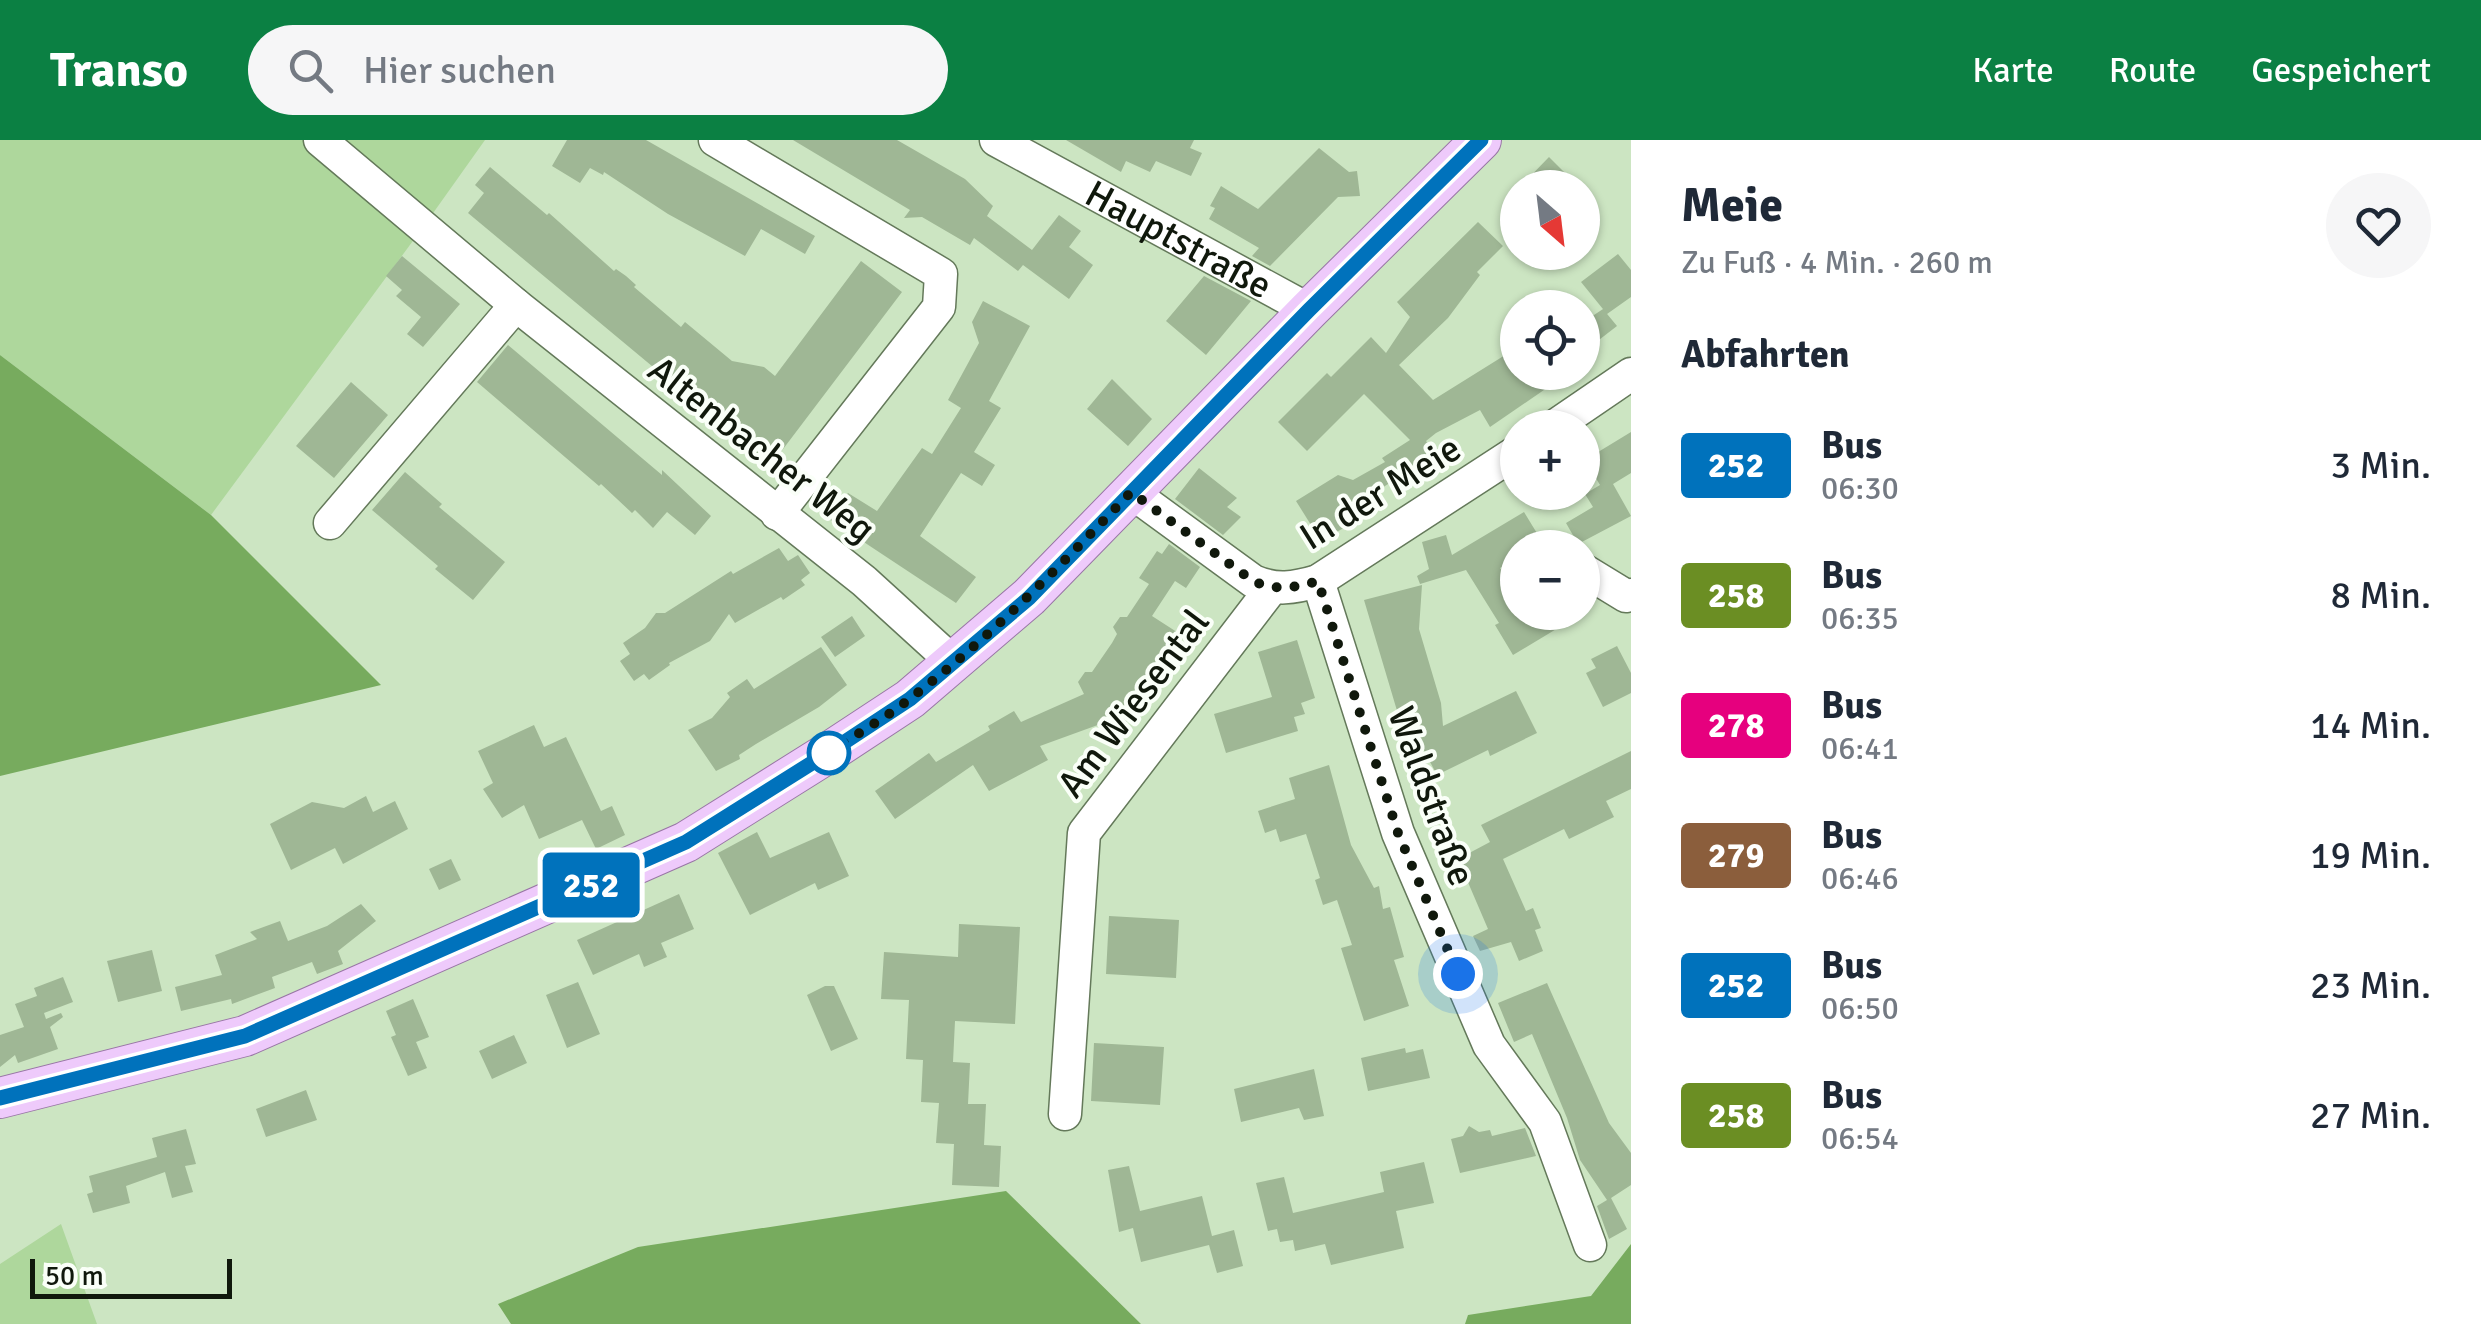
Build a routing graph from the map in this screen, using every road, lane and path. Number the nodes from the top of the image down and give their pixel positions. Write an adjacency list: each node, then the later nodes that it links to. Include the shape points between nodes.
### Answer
1 (320, 140): 5 (street, Altenbacher Weg)
2 (714, 140): 11 (street, via 940,274 940,307)
3 (996, 140): 6 (street, Hauptstraße)
4 (1482, 140): 6 (main road, Hauptstraße)
5 (516, 305): 11 (street, Altenbacher Weg); 12 (street)
6 (1309, 310): 10 (main road, Hauptstraße)
7 (1631, 374): 8 (street)
8 (1578, 410)
9 (1500, 463): 14 (street, In der Meie)
10 (1131, 492): 15 (street, In der Meie); 17 (main road, Hauptstraße, via 1029,598)
11 (777, 514): 17 (street, Altenbacher Weg, via 864,580)
12 (330, 523)
13 (1600, 579): 16 (street)
14 (1318, 581): 15 (street, In der Meie); 20 (street, Waldstraße, via 1398,833 1488,1045 1545,1122)
15 (1271, 589): 19 (street, Am Wiesental, via 1084,833)
16 (1631, 595)
17 (954, 663): 18 (main road, Hauptstraße, via 910,699 686,842 245,1036)
18 (0, 1098)
19 (1066, 1114)
20 (1590, 1245)

